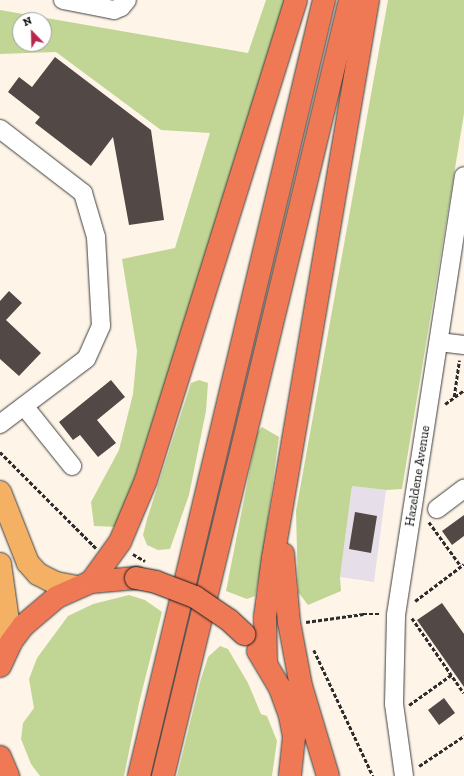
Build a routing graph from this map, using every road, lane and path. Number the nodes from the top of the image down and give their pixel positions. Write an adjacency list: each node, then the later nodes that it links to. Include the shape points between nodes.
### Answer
1 (63, 0): 2 (street, via 114,10 122,7)
2 (128, 0)
3 (296, 0): 25 (highway, via 127,548)
4 (324, 0): 41 (highway)
5 (350, 0): 42 (highway)
6 (368, 0): 19 (highway, via 331,203)
7 (0, 129): 12 (street, via 83,193 96,237 101,326 86,359)
8 (464, 176): 9 (street, Hazeldene Avenue)
9 (439, 342): 10 (street); 27 (street, Hazeldene Avenue)
10 (464, 345)
11 (464, 390): 13 (path)
12 (24, 406): 14 (street); 16 (street)
13 (442, 407)
14 (0, 424)
15 (0, 452): 22 (path, via 89,543)
16 (72, 466)
17 (464, 489): 20 (street)
18 (0, 492): 25 (main road, via 28,562 38,574 56,583)
19 (282, 509): 31 (highway, via 265,617); 45 (highway, via 289,622 301,686)
20 (431, 513): 21 (path, Hazeldene Avenue); 24 (path)
21 (424, 525)
22 (99, 550)
23 (0, 564): 29 (main road)
24 (463, 565): 26 (path, via 412,602)
25 (84, 585): 29 (highway, via 39,610); 31 (highway, bridge, via 136,578 176,588 195,597 229,620 244,634)
26 (413, 595)
27 (405, 618): 28 (path, via 363,614 301,622); 33 (path); 39 (street, Hazeldene Avenue, via 393,697)
28 (304, 629)
29 (12, 642): 32 (highway)
30 (311, 644): 46 (path)
31 (266, 662): 36 (highway, via 280,688)
32 (0, 666)
33 (451, 675): 34 (path); 35 (path, via 407,706)
34 (464, 693)
35 (407, 699)
36 (290, 716): 43 (highway, via 294,737); 44 (highway)
37 (464, 736): 39 (path)
38 (0, 757): 40 (highway)
39 (409, 773)
40 (8, 776)
41 (139, 776)
42 (163, 776)
43 (290, 776)
44 (319, 776)
45 (328, 776)
46 (373, 776)

